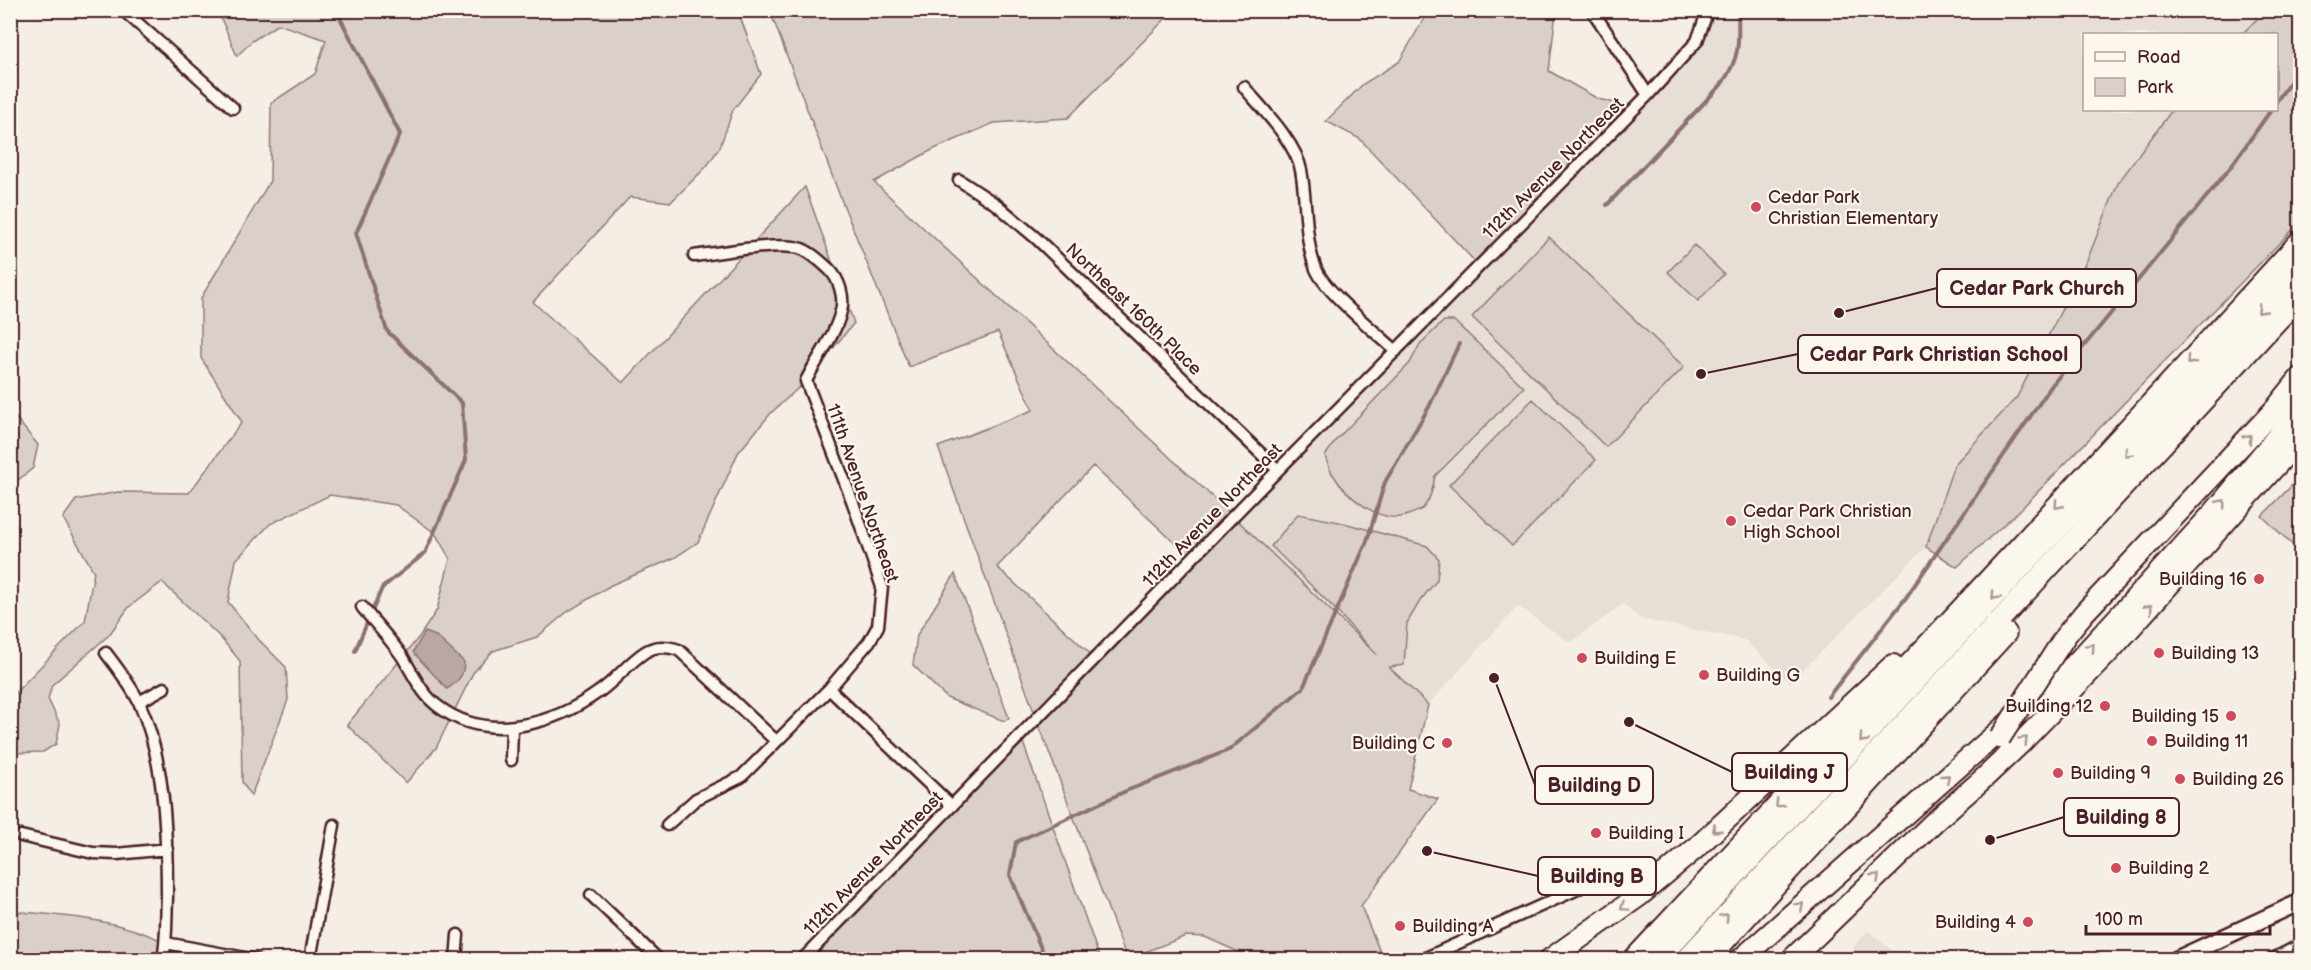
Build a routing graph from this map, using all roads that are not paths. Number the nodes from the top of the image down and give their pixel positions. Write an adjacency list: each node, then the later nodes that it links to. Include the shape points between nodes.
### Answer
1 (123, 10): 6 (street)
2 (1592, 10): 5 (street)
3 (1708, 10): 5 (street, 112th Avenue Northeast, via 1697,41)
4 (1245, 87): 13 (street, via 1286,141 1300,168 1316,269 1329,289)
5 (1648, 96): 13 (street, 112th Avenue Northeast)
6 (233, 108)
7 (959, 180): 17 (street, Northeast 160th Place, via 998,205 1036,238)
8 (2301, 241): 18 (highway, one-way to 18)
9 (694, 256): 22 (street, 111th Avenue Northeast, via 799,248 835,276 842,293 842,310 806,381 882,587 878,626)
10 (2301, 267): 48 (highway, one-way to 48)
11 (2301, 296): 49 (highway, one-way to 11)
12 (2301, 313): 50 (highway)
13 (1396, 351): 17 (street, 112th Avenue Northeast)
14 (2301, 378): 28 (highway, one-way to 14, bridge, via 1986,758 2084,613)
15 (2301, 409): 51 (highway, one-way to 15, via 2074,664 2215,511)
16 (2301, 439): 28 (highway, one-way to 16, via 2051,712)
17 (1278, 470): 27 (street, 112th Avenue Northeast)
18 (2020, 546): 46 (highway, one-way to 46, via 1696,848 1639,896); 47 (highway, one-way to 47)
19 (362, 607): 24 (street, via 402,657 421,690 440,708 465,721)
20 (106, 653): 23 (street)
21 (164, 688): 23 (street)
22 (829, 689): 25 (street, 111th Avenue Northeast); 27 (street)
23 (139, 702): 32 (street, via 155,754)
24 (512, 727): 25 (street, via 560,715 600,691 645,652 667,646 679,650); 26 (street)
25 (776, 741): 30 (street, 111th Avenue Northeast, via 741,777 696,799)
26 (511, 760)
27 (952, 806): 44 (street, 112th Avenue Northeast)
28 (1934, 822): 52 (highway, one-way to 28)
29 (334, 825): 41 (street)
30 (667, 825)
31 (21, 836): 32 (street, via 93,853)
32 (167, 849): 37 (street)
33 (1578, 889): 45 (street)
34 (591, 895): 43 (street)
35 (2301, 902): 53 (street)
36 (458, 935): 42 (street)
37 (166, 943): 39 (street); 40 (street)
38 (2301, 945): 54 (street)
39 (163, 960)
40 (256, 960)
41 (310, 960)
42 (456, 960)
43 (659, 960)
44 (802, 960)
45 (1421, 960)
46 (1549, 960)
47 (1633, 960)
48 (1657, 960)
49 (1685, 960)
50 (1707, 960)
51 (1740, 960)
52 (1791, 960)
53 (2175, 960)
54 (2271, 960)

